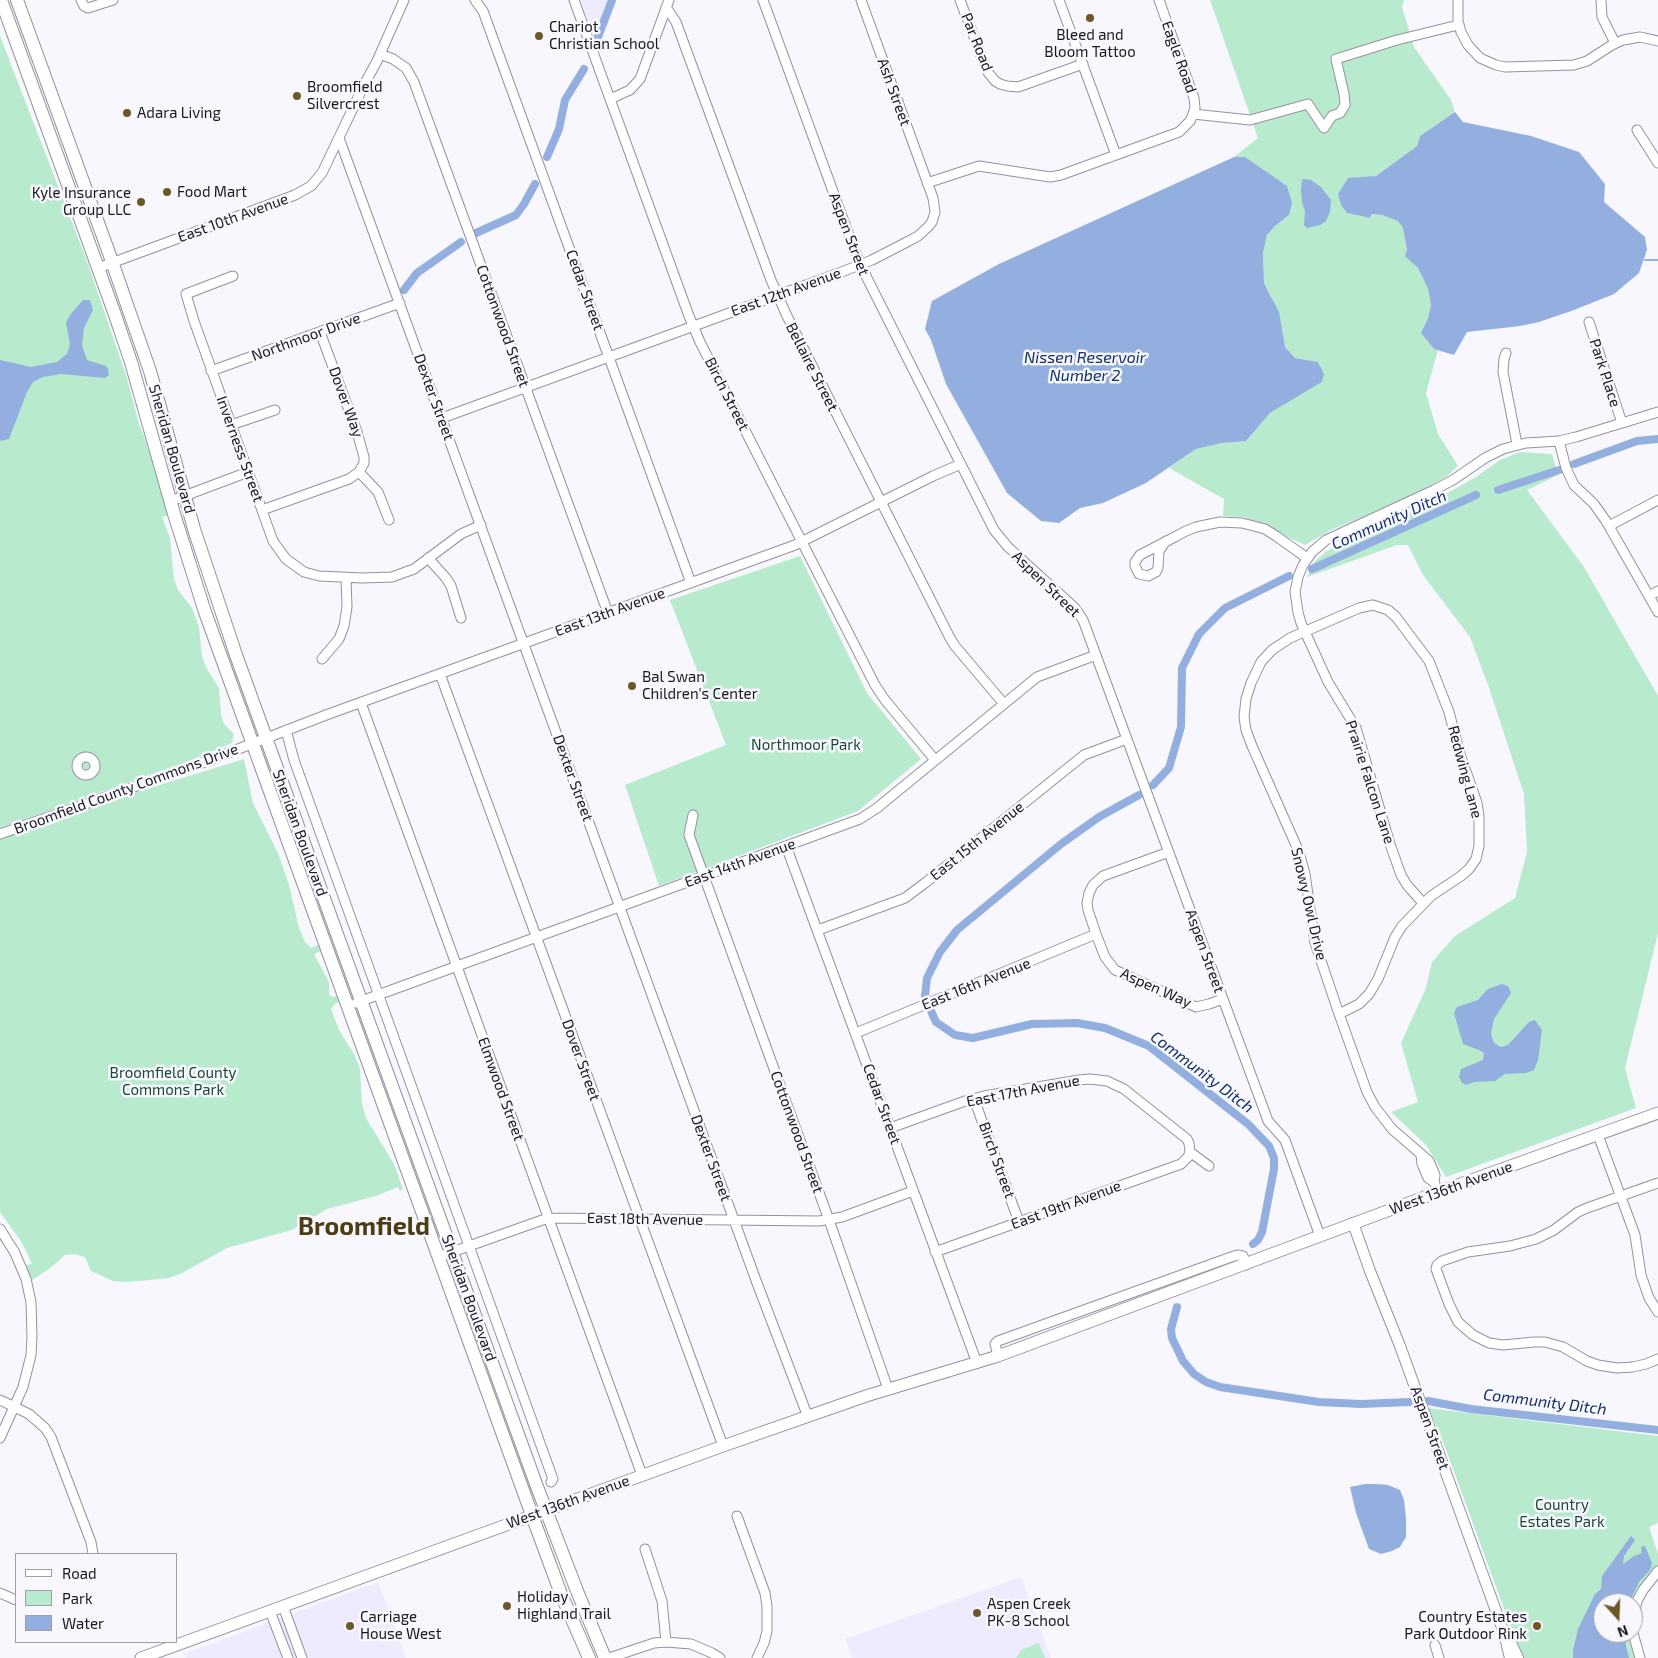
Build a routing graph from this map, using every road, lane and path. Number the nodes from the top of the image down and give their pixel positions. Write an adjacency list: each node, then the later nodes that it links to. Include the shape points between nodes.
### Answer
1 (1, 0): 30 (main road, Sheridan Boulevard)
2 (17, 0): 28 (main road, Sheridan Boulevard)
3 (81, 0): 4 (street, via 88,8)
4 (112, 0)
5 (404, 0): 19 (street, East 10th Avenue)
6 (475, 0): 38 (street, Cedar Street, via 487,22)
7 (574, 0): 21 (street, Birch Street)
8 (764, 0): 29 (street, Aspen Street)
9 (861, 0): 27 (street, Ash Street)
10 (960, 0): 20 (street, Par Road, via 987,71 1000,84 1018,87)
11 (1059, 0): 20 (street)
12 (1159, 0): 22 (street, Eagle Road, via 1194,98)
13 (1458, 0): 16 (street)
14 (1601, 0): 18 (street, via 1602,17)
15 (668, 3): 21 (street, via 640,79 630,90); 32 (street, Bellaire Street)
16 (1458, 25): 18 (street, via 1474,52 1488,62 1505,67 1583,63); 22 (street, via 1336,59 1344,104 1340,113 1332,116 1324,128 1308,104 1250,120)
17 (1658, 41): 18 (street, via 1643,37)
18 (1615, 43)
19 (380, 54): 24 (street, East 10th Avenue); 40 (street, Cottonwood Street, via 406,68 414,82)
20 (1083, 64): 25 (street)
21 (610, 98): 35 (street, Birch Street)
22 (1193, 114): 25 (street, via 1179,132)
23 (1637, 130): 26 (street)
24 (339, 138): 28 (street, East 10th Avenue, via 322,173 306,190); 33 (street, Dexter Street)
25 (1116, 155): 27 (street, via 1050,177 978,166)
26 (1658, 163)
27 (927, 183): 29 (street, East 12th Avenue, via 935,212 928,227 906,243)
28 (112, 262): 30 (street, East 10th Avenue); 51 (main road, Sheridan Boulevard, via 150,371)
29 (860, 264): 32 (street, East 12th Avenue); 48 (street, Aspen Street)
30 (98, 268): 53 (main road, Sheridan Boulevard, via 131,362)
31 (233, 276): 39 (street, Inverness Street, via 186,294)
32 (778, 296): 35 (street, East 12th Avenue); 54 (street, Bellaire Street)
33 (400, 303): 36 (street, Northmoor Drive); 43 (street, Dexter Street)
34 (1589, 322): 44 (street, Park Place)
35 (693, 326): 38 (street, East 12th Avenue); 60 (street, Birch Street)
36 (320, 332): 39 (street, Northmoor Drive); 50 (street, Dover Way, via 363,449 364,463)
37 (1506, 353): 47 (street, via 1503,372)
38 (609, 357): 40 (street, East 12th Avenue); 64 (street, Cedar Street)
39 (211, 371): 45 (street, Inverness Street)
40 (525, 387): 43 (street, East 12th Avenue); 68 (street, Cottonwood Street)
41 (275, 410): 45 (street)
42 (1658, 412): 44 (street)
43 (442, 418): 57 (street, Dexter Street)
44 (1622, 423): 46 (street)
45 (231, 425): 49 (street, Inverness Street)
46 (1559, 441): 47 (street); 58 (street, via 1574,485 1600,511)
47 (1517, 444): 62 (street, via 1496,452 1434,490 1326,540)
48 (961, 464): 54 (street, East 13th Avenue); 72 (street, Aspen Street, via 994,530 1008,547 1075,608)
49 (248, 472): 51 (street); 55 (street, Inverness Street)
50 (359, 472): 55 (street, via 349,479); 56 (street, via 378,492)
51 (185, 496): 53 (street); 78 (main road, Sheridan Boulevard, via 218,604)
52 (1658, 500): 58 (street)
53 (170, 501): 80 (main road, Sheridan Boulevard, via 205,612)
54 (881, 502): 60 (street, East 13th Avenue); 76 (street, Bellaire Street, via 950,638)
55 (262, 510): 63 (street, Inverness Street, via 273,541 286,559 304,572)
56 (389, 520)
57 (481, 525): 61 (street, via 461,534); 71 (street, Dexter Street)
58 (1609, 526): 66 (street)
59 (1166, 541): 62 (street, via 1208,524 1242,523 1276,536)
60 (802, 542): 64 (street, East 13th Avenue); 81 (street, Birch Street, via 875,685)
61 (428, 558): 63 (street, via 392,577); 69 (street, via 451,586)
62 (1307, 558): 70 (street, via 1295,592)
63 (346, 578): 73 (street, via 344,626 333,649)
64 (691, 583): 68 (street, East 13th Avenue)
65 (1658, 591): 66 (street)
66 (1649, 596): 67 (street)
67 (1658, 612)
68 (608, 613): 71 (street, East 13th Avenue)
69 (461, 618)
70 (1305, 632): 87 (street, Prairie Falcon Lane, via 1328,682 1356,728 1400,875); 87 (street, Redwing Lane, via 1359,608 1376,606 1396,617 1429,661 1449,712 1477,804 1479,846 1469,869); 97 (street, Snowy Owl Drive, via 1282,642 1262,662 1251,683 1244,717 1252,746 1299,852 1312,932)
71 (524, 644): 74 (street, East 13th Avenue); 88 (street, Dexter Street)
72 (1096, 655): 76 (street, East 14th Avenue, via 1037,677); 79 (street, Aspen Street)
73 (322, 659)
74 (440, 674): 75 (street, East 13th Avenue); 91 (street, Dover Street)
75 (361, 703): 77 (street, East 13th Avenue); 92 (street, Elmwood Street)
76 (1004, 704): 81 (street, East 14th Avenue)
77 (286, 730): 78 (street, East 13th Avenue); 93 (street, Sheridan Boulevard)
78 (266, 739): 80 (street, East 13th Avenue); 95 (main road, Sheridan Boulevard)
79 (1127, 739): 85 (street, Aspen Street); 89 (street, East 15th Avenue, via 1080,758 905,898)
80 (253, 744): 83 (street, Broomfield County Commons Drive); 96 (main road, Sheridan Boulevard)
81 (935, 760): 84 (street, East 14th Avenue, via 866,816)
82 (693, 815): 86 (street, Cottonwood Street, via 689,835)
83 (0, 834)
84 (786, 846): 86 (street, East 14th Avenue); 89 (street, Cedar Street)
85 (1169, 852): 90 (street, Aspen Way, via 1103,876 1093,885 1087,902); 94 (street, Aspen Street)
86 (703, 876): 88 (street, East 14th Avenue); 112 (street, Cottonwood Street)
87 (1423, 903): 97 (street, Redwing Lane, via 1395,937 1369,994 1359,1004)
88 (620, 907): 91 (street, East 14th Avenue); 111 (street, Dexter Street)
89 (818, 930): 98 (street, Cedar Street)
90 (1096, 934): 94 (street, Aspen Way, via 1105,957 1115,970 1196,1006); 98 (street, East 16th Avenue)
91 (536, 937): 92 (street, East 14th Avenue); 110 (street, Dover Street)
92 (456, 966): 93 (street, East 14th Avenue); 109 (street, Elmwood Street)
93 (378, 995): 95 (street, East 14th Avenue); 117 (street, Sheridan Boulevard)
94 (1223, 999): 116 (street, Aspen Street, via 1266,1115 1285,1140)
95 (361, 1001): 96 (street, East 14th Avenue); 118 (main road, Sheridan Boulevard)
96 (347, 1006): 120 (main road, Sheridan Boulevard)
97 (1339, 1014): 106 (street, Snowy Owl Drive, via 1375,1107 1390,1131 1429,1161)
98 (856, 1033): 101 (street, Cedar Street)
99 (974, 1099): 101 (street, East 17th Avenue); 103 (street, East 17th Avenue, via 1079,1080 1107,1082 1124,1089 1187,1139); 113 (street, Birch Street)
100 (1658, 1114): 102 (main road, West 136th Avenue)
101 (890, 1128): 107 (street, Cedar Street)
102 (1598, 1135): 106 (main road, West 136th Avenue); 108 (street)
103 (1190, 1152): 104 (street); 113 (street, East 19th Avenue, via 1181,1164)
104 (1209, 1166)
105 (1658, 1183): 108 (street)
106 (1436, 1187): 114 (main road, West 136th Avenue)
107 (913, 1191): 112 (street, East 18th Avenue); 119 (street, Cedar Street)
108 (1621, 1196): 121 (street, via 1635,1235 1641,1275); 122 (street, via 1578,1212 1536,1239 1468,1252 1442,1261 1436,1272 1453,1314 1468,1331 1484,1340 1504,1345 1545,1342 1563,1347 1587,1361 1616,1368 1633,1367)
109 (548, 1218): 110 (street, East 18th Avenue); 117 (street, East 18th Avenue); 130 (street, Elmwood Street)
110 (638, 1218): 111 (street, East 18th Avenue); 129 (street, Dover Street)
111 (734, 1220): 112 (street, East 18th Avenue); 127 (street, Dexter Street)
112 (829, 1220): 124 (street, Cottonwood Street)
113 (1020, 1222): 119 (street, East 19th Avenue)
114 (1353, 1224): 116 (main road, West 136th Avenue); 143 (street, Aspen Street)
115 (0, 1229): 126 (street, via 23,1272 32,1311 31,1355)
116 (1320, 1236): 123 (main road, West 136th Avenue)
117 (469, 1246): 118 (street, East 18th Avenue); 131 (street, Sheridan Boulevard, via 553,1479)
118 (452, 1252): 120 (street, East 18th Avenue); 132 (main road, Sheridan Boulevard)
119 (935, 1252): 123 (street, Cedar Street)
120 (438, 1258): 133 (main road, Sheridan Boulevard)
121 (1658, 1312)
122 (1658, 1359)
123 (977, 1363): 124 (main road, West 136th Avenue)
124 (888, 1388): 127 (main road, West 136th Avenue)
125 (0, 1400): 126 (street)
126 (14, 1407): 128 (street); 136 (street, via 38,1420 51,1437)
127 (808, 1417): 129 (main road, West 136th Avenue)
128 (0, 1438)
129 (722, 1446): 130 (main road, West 136th Avenue)
130 (642, 1475): 132 (main road, West 136th Avenue)
131 (551, 1482)
132 (547, 1510): 133 (main road, West 136th Avenue); 151 (main road, Sheridan Boulevard, via 577,1592)
133 (532, 1515): 141 (main road, West 136th Avenue); 150 (main road, Sheridan Boulevard)
134 (737, 1516): 153 (street, via 768,1606 767,1631)
135 (645, 1549): 144 (street, via 665,1614)
136 (93, 1553)
137 (1658, 1572): 139 (street)
138 (0, 1593): 140 (street)
139 (1641, 1593)
140 (15, 1600)
141 (283, 1606): 142 (main road, West 136th Avenue); 149 (street)
142 (270, 1611): 147 (main road, West 136th Avenue); 148 (street)
143 (1504, 1632): 155 (street, Aspen Street); 156 (street, Aspen Street)
144 (666, 1642): 151 (street); 152 (street, via 691,1644)
145 (1636, 1643): 157 (street)
146 (1435, 1645): 154 (street)
147 (141, 1658)
148 (288, 1658)
149 (302, 1658)
150 (589, 1658)
151 (607, 1658)
152 (720, 1658)
153 (757, 1658)
154 (1439, 1658)
155 (1510, 1658)
156 (1518, 1658)
157 (1640, 1658)

